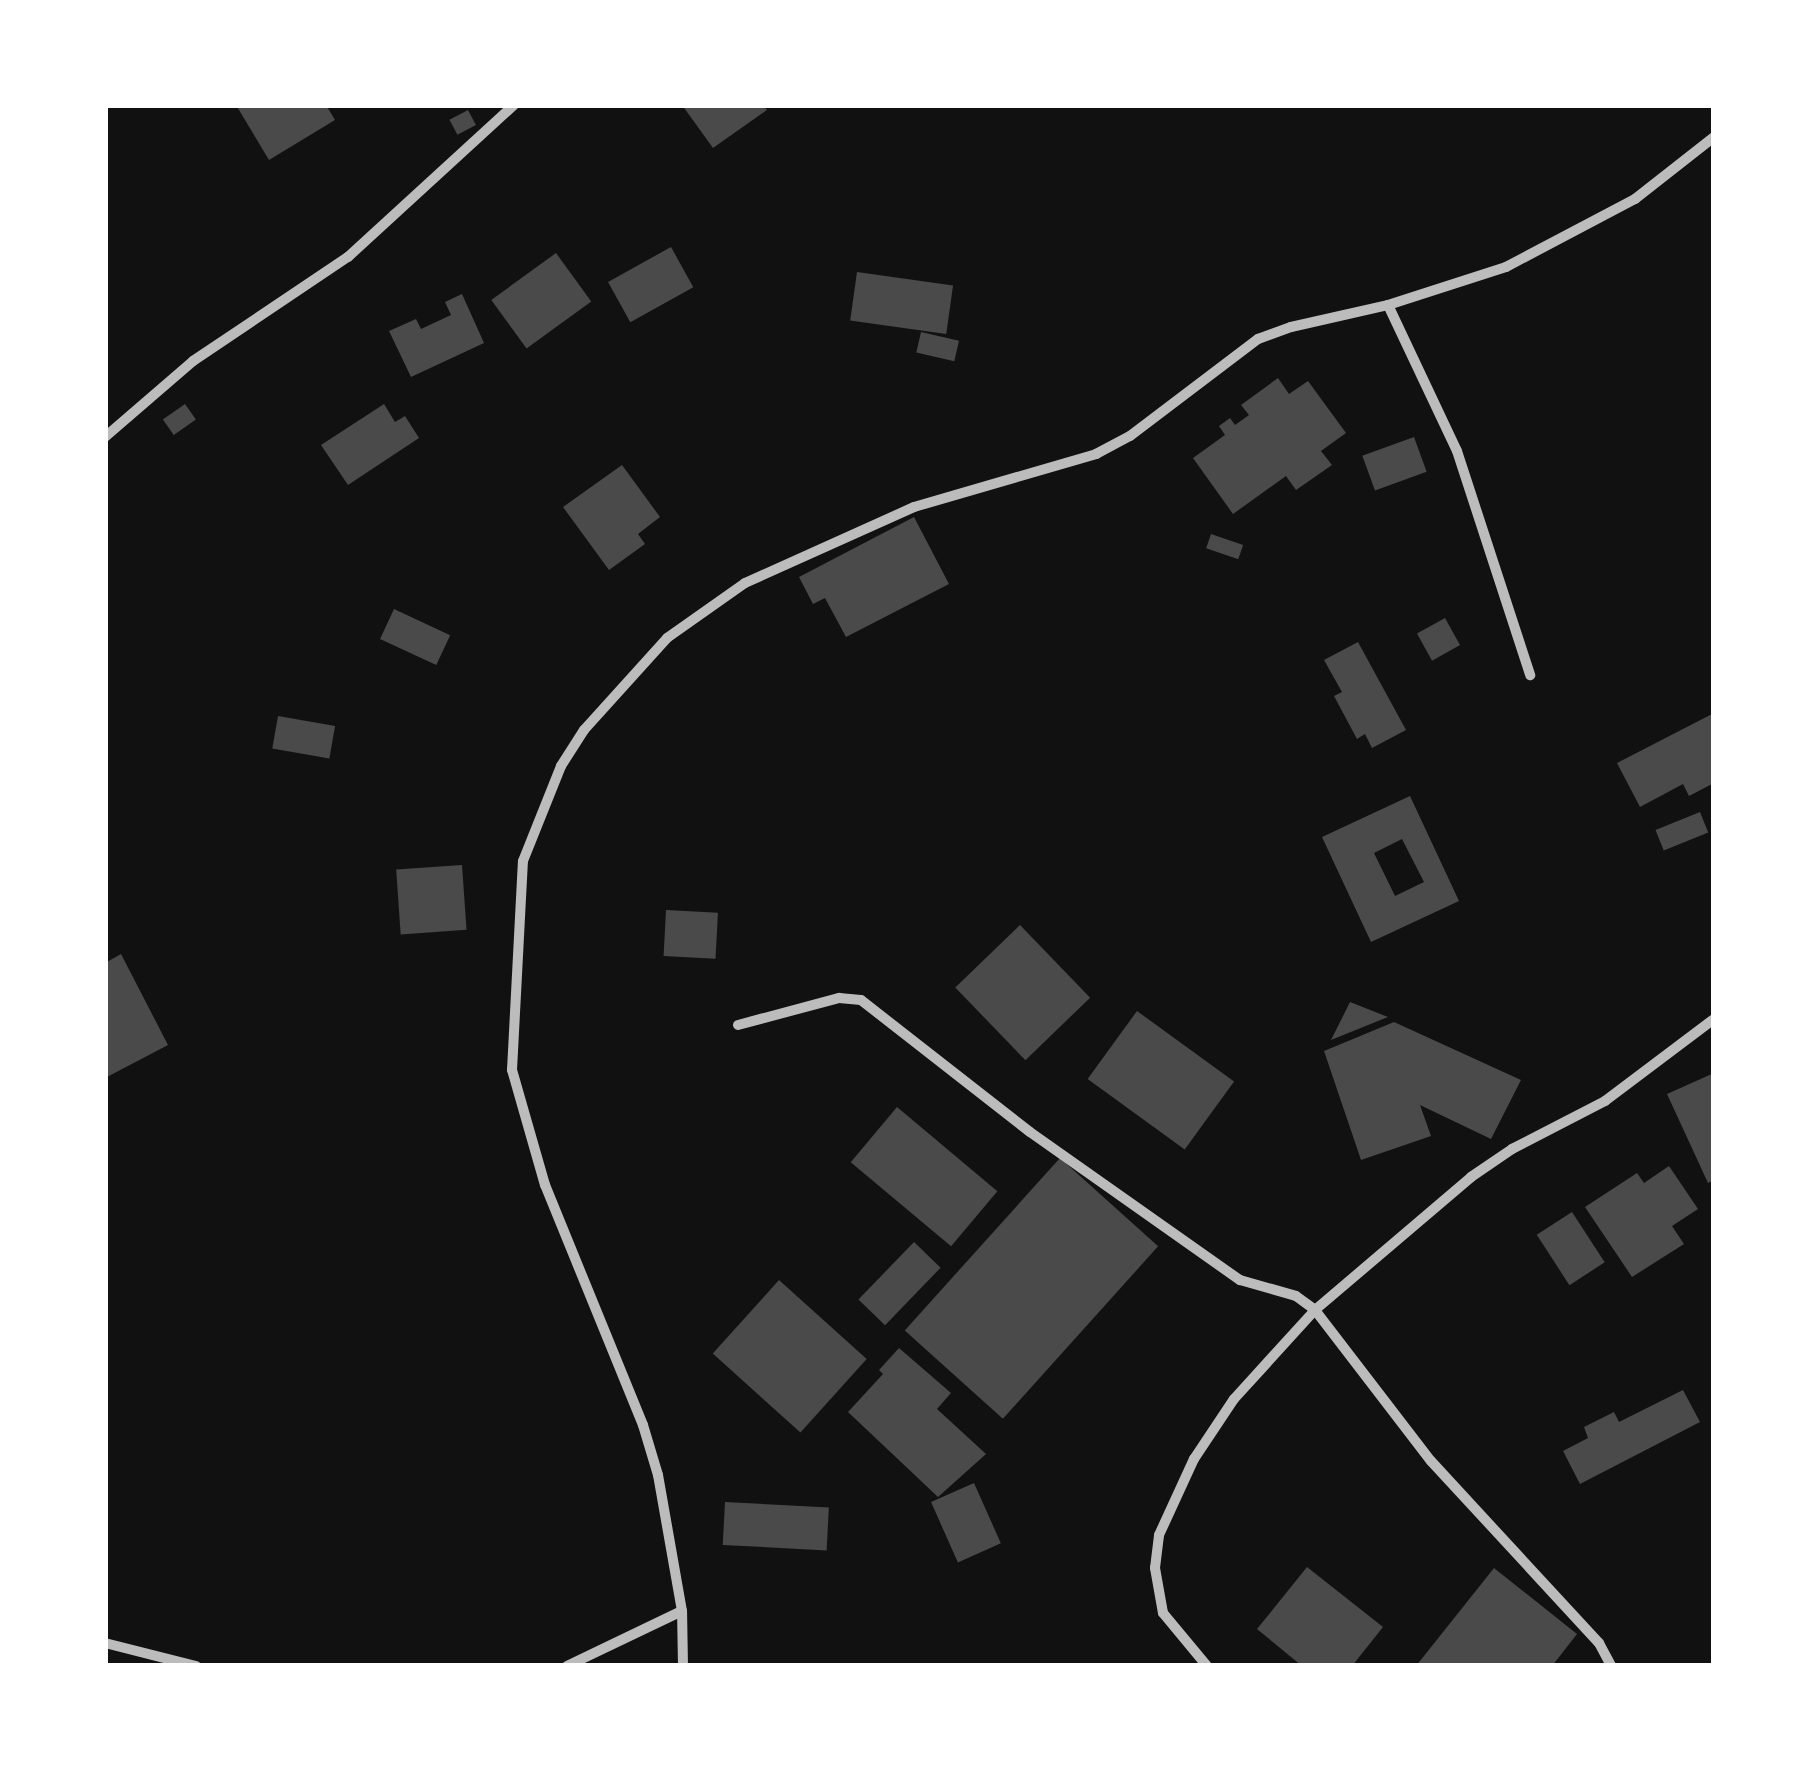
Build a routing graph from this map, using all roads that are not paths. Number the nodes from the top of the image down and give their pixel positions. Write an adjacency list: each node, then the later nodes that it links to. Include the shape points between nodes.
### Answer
1 (514, 105): 4 (street, via 348,256)
2 (1714, 136): 3 (street, via 1574,234 1506,267)
3 (1388, 305): 6 (street, via 1468,480); 10 (street, via 1258,339 1130,436 1096,454 914,507 746,583 668,638 584,730 561,766 523,861 512,1070 545,1185 643,1425)
4 (110, 422): 5 (street)
5 (105, 437)
6 (1530, 675)
7 (1714, 1020): 9 (street, via 1605,1100 1471,1177)
8 (738, 1025): 9 (street, via 839,998 861,1000 1030,1132 1240,1280 1296,1296)
9 (1315, 1310): 15 (street, via 1234,1400 1194,1460 1160,1535 1156,1568 1164,1613); 16 (street, via 1431,1461 1599,1643)
10 (682, 1611): 13 (street); 14 (street)
11 (105, 1643): 12 (street)
12 (196, 1666)
13 (566, 1666)
14 (683, 1666)
15 (1207, 1666)
16 (1611, 1666)

